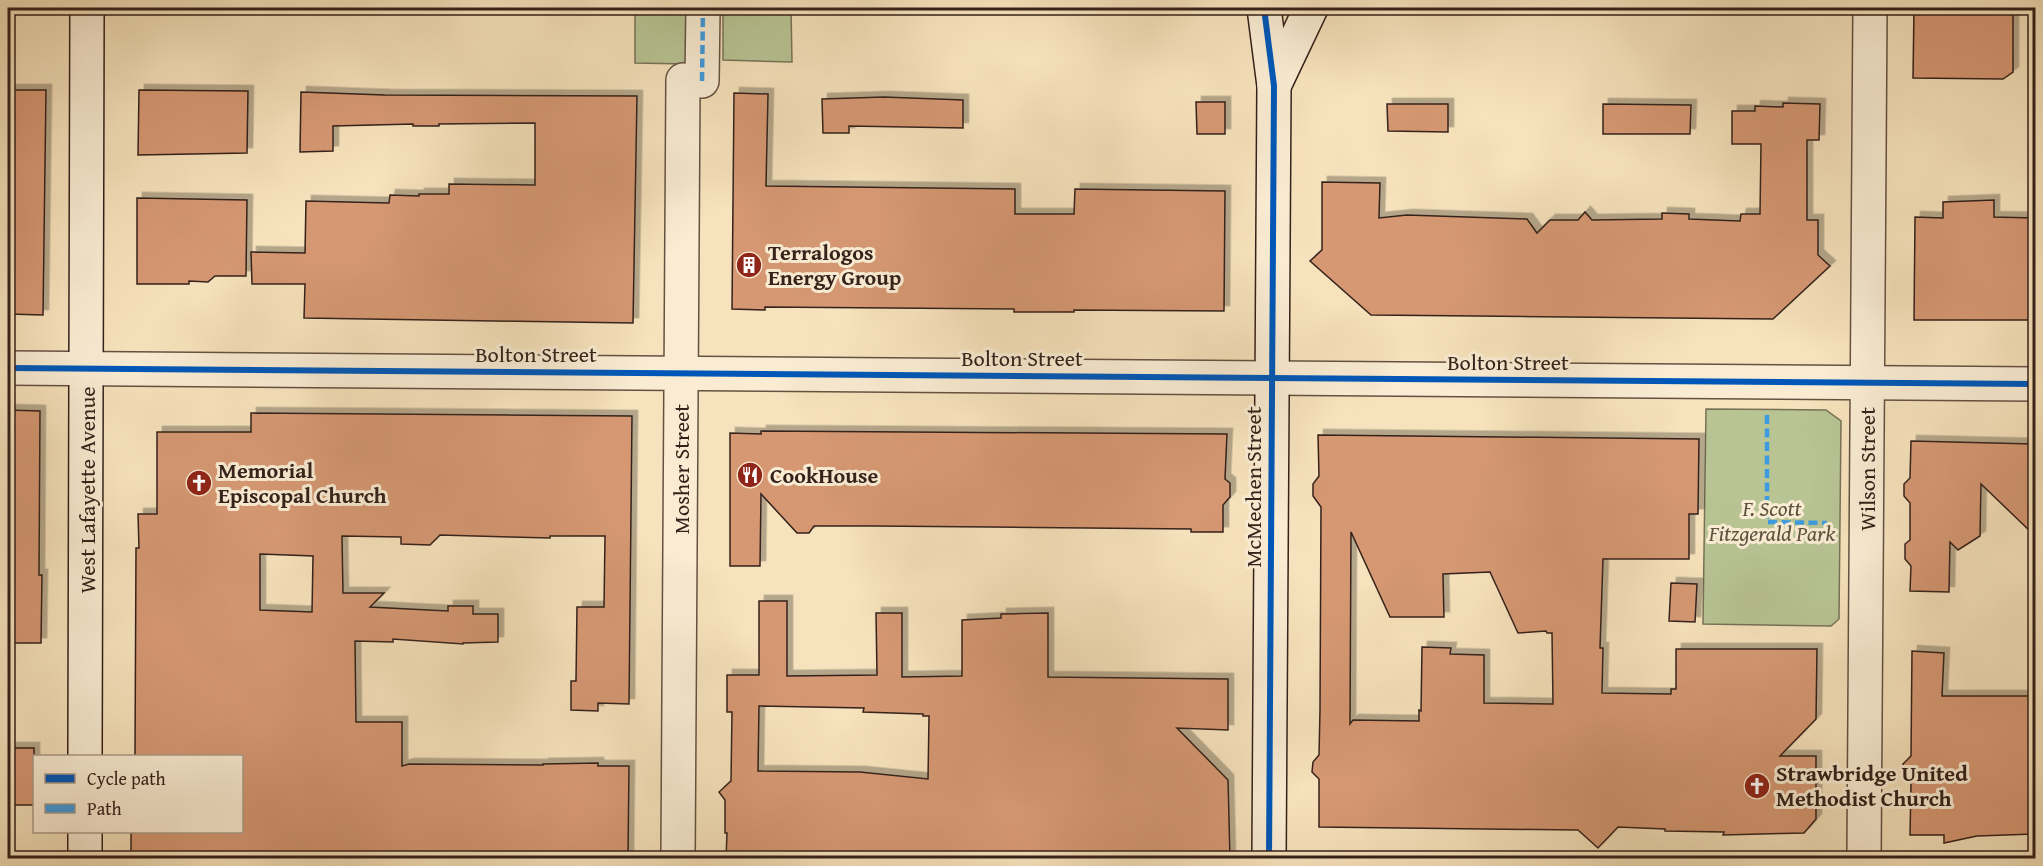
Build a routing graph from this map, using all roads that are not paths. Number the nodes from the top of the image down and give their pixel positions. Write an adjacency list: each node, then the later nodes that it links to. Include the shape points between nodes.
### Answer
1 (87, 8): 8 (street, West Lafayette Avenue)
2 (703, 8): 9 (street, Mosher Street, via 693,80)
3 (1264, 8): 6 (street, McMechen Street)
4 (1311, 8): 6 (street, McMechen Street)
5 (1869, 8): 11 (street, Wilson Street)
6 (1274, 86): 10 (street, McMechen Street)
7 (8, 368): 8 (street, Bolton Street)
8 (87, 369): 9 (street, Bolton Street); 13 (street, West Lafayette Avenue)
9 (681, 374): 10 (street, Bolton Street); 16 (street, Mosher Street)
10 (1271, 378): 11 (street, Bolton Street); 17 (street, McMechen Street)
11 (1867, 382): 12 (street, Bolton Street); 18 (street, Wilson Street)
12 (2036, 384)
13 (86, 755)
14 (85, 833): 15 (street)
15 (85, 858)
16 (678, 858)
17 (1269, 858)
18 (1864, 858)

